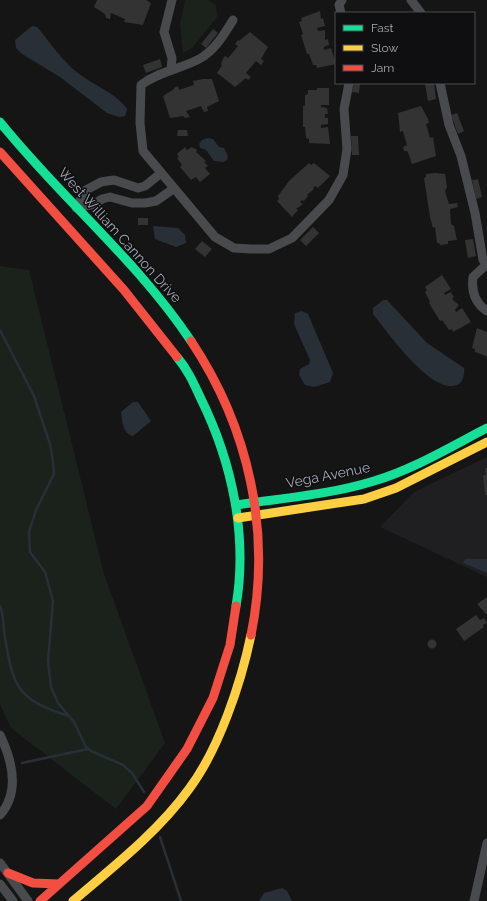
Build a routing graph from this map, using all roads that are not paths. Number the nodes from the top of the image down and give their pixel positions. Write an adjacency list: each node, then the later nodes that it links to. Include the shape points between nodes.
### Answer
1 (172, 0): 7 (street, via 164,32 172,58)
2 (342, 0): 4 (street)
3 (411, 0): 5 (street)
4 (341, 12)
5 (420, 12)
6 (234, 20): 7 (street, via 215,47 201,58)
7 (171, 70): 12 (street, via 149,78 141,85 140,123 143,151)
8 (349, 84): 13 (street, via 344,109 347,149 343,175 329,200 292,238 268,249 234,248 215,237)
9 (440, 84): 16 (street, via 449,125 461,156 483,260)
10 (0, 122): 14 (main road, West William Cannon Drive)
11 (0, 152): 15 (main road, West William Cannon Drive)
12 (160, 174): 13 (street); 14 (street, via 145,186 138,188 114,180 101,182 86,190)
13 (173, 189): 14 (street, via 156,201 145,204 110,197 95,204)
14 (76, 208): 15 (main road); 20 (main road, West William Cannon Drive, via 162,298 205,363 237,430)
15 (60, 218): 21 (main road, West William Cannon Drive, via 137,304 187,370 217,433)
16 (487, 264): 17 (street, via 473,277 471,289 479,305)
17 (487, 311)
18 (487, 428): 20 (main road, Vega Avenue, via 394,474 374,481 342,489)
19 (487, 442): 22 (main road, Vega Avenue, via 382,494 341,504)
20 (255, 502): 21 (main road, Vega Avenue); 22 (main road, West William Cannon Drive)
21 (236, 505): 23 (main road, West William Cannon Drive)
22 (256, 516): 23 (main road, Vega Avenue); 25 (main road, West William Cannon Drive, via 260,575 253,633 238,690 227,718)
23 (238, 518): 25 (main road, West William Cannon Drive, via 240,582 235,625 229,653)
24 (0, 735): 26 (street, via 10,757 13,773 8,802)
25 (196, 755): 31 (main road, West William Cannon Drive, via 93,856); 35 (main road, West William Cannon Drive, via 193,785 118,864)
26 (0, 815)
27 (487, 843): 36 (street)
28 (0, 863): 29 (street)
29 (8, 873): 31 (main road, via 33,884); 33 (street)
30 (0, 884): 32 (street)
31 (59, 884): 34 (main road, West William Cannon Drive)
32 (13, 901)
33 (28, 901)
34 (40, 901)
35 (73, 901)
36 (474, 901)

